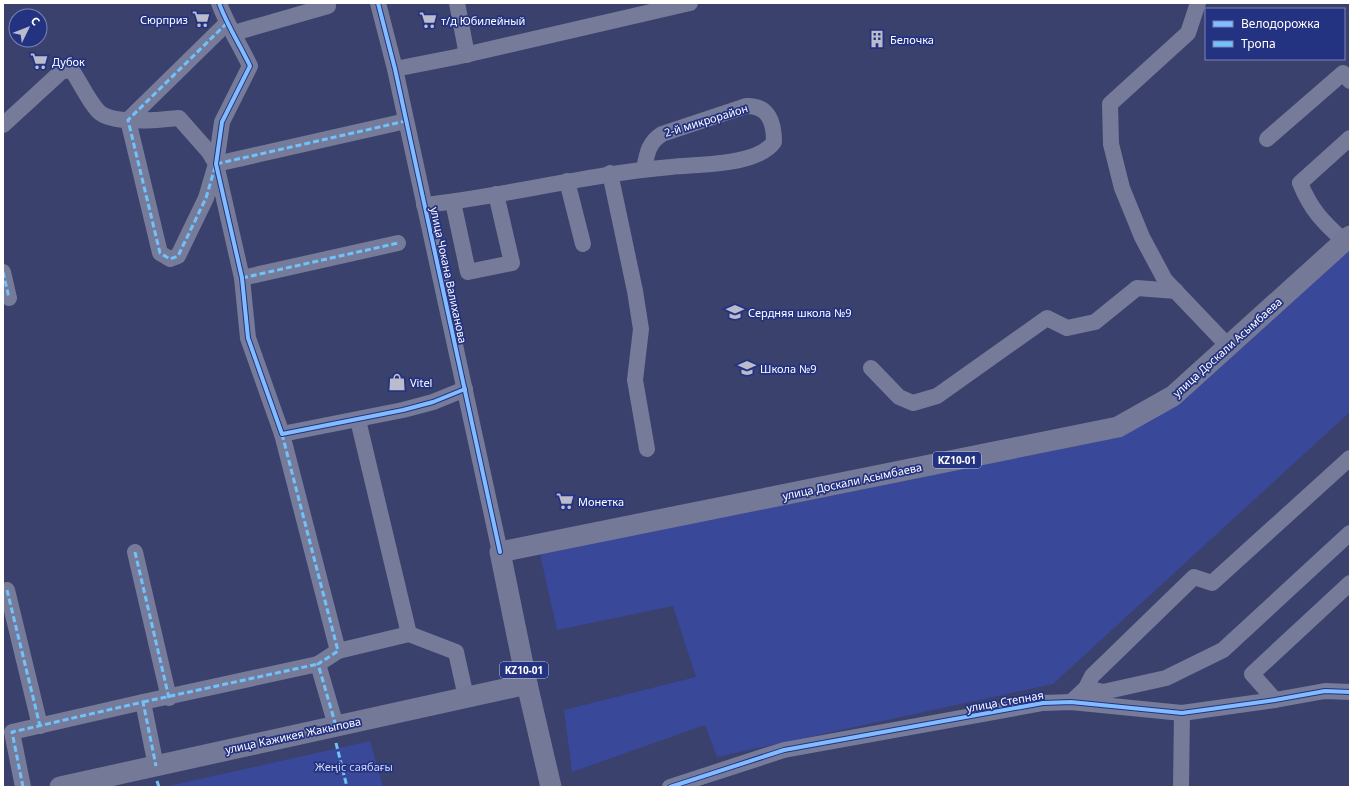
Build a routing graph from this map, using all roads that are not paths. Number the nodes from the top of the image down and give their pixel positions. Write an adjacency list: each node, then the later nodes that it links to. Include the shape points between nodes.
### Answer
1 (219, 3): 7 (street)
2 (378, 3): 9 (street, улица Чокана Валиханова)
3 (457, 3): 8 (street)
4 (690, 3): 8 (street)
5 (1198, 3): 28 (street, via 1188,33 1110,104 1111,144 1122,188 1142,237 1165,280)
6 (328, 6): 7 (street)
7 (230, 28): 11 (street); 16 (street, via 250,66 222,122)
8 (467, 55): 9 (street)
9 (395, 69): 12 (street, улица Чокана Валиханова)
10 (1350, 81): 15 (street, via 1343,73)
11 (128, 120): 13 (street, via 108,117 98,112 73,72 63,70); 16 (street, via 179,118 209,152); 16 (street, via 160,254 170,259 178,256 200,211)
12 (406, 121): 16 (street); 22 (street, улица Чокана Валиханова)
13 (3, 125)
14 (1350, 138): 23 (street, via 1300,183 1308,202 1328,226)
15 (1267, 140)
16 (216, 164): 27 (street)
17 (644, 169): 17 (street, 2-й микрорайон, via 649,146 662,134 746,106 757,106 766,112 770,119 774,142 762,154 721,162); 18 (street, 2-й микрорайон)
18 (610, 173): 19 (street, 2-й микрорайон); 35 (street, via 642,329 635,380)
19 (567, 181): 20 (street, 2-й микрорайон); 25 (street)
20 (496, 194): 21 (street, 2-й микрорайон); 21 (street, via 512,263 468,272)
21 (453, 202): 22 (street, 2-й микрорайон)
22 (424, 205): 32 (street, улица Чокана Валиханова)
23 (1347, 238): 30 (main road, улица Доскали Асымбаева / KZ10-01)
24 (398, 243): 27 (street)
25 (583, 244)
26 (3, 272): 29 (street)
27 (242, 278): 34 (street, via 248,338)
28 (1176, 291): 30 (street); 31 (street, via 1137,288 1095,322 1067,328 1047,318 937,396 913,403 899,397)
29 (9, 298)
30 (1228, 346): 39 (main road, улица Доскали Асымбаева / KZ10-01, via 1173,396 1118,427)
31 (871, 368)
32 (465, 388): 33 (street, via 433,402); 39 (street, улица Чокана Валиханова)
33 (358, 420): 34 (street); 42 (street)
34 (282, 434): 43 (street)
35 (647, 449)
36 (1350, 458): 46 (street, via 1212,583 1194,577 1092,676)
37 (1350, 533): 46 (street, via 1223,650 1166,678 1103,692)
38 (135, 552): 49 (street)
39 (500, 552): 45 (main road, улица Чокана Валиханова / KZ10-01)
40 (1350, 583): 50 (street, via 1252,674)
41 (7, 590): 54 (street)
42 (409, 634): 43 (street); 48 (street, via 456,652)
43 (338, 651): 44 (street)
44 (318, 664): 49 (street); 55 (street)
45 (527, 684): 48 (main road, улица Кажикея Жакыпова); 59 (main road, улица Чокана Валиханова / KZ10-01)
46 (1086, 688): 52 (street)
47 (1350, 692): 50 (street, улица Степная, via 1325,691)
48 (466, 697): 55 (main road, улица Кажикея Жакыпова)
49 (169, 698): 51 (street)
50 (1275, 700): 53 (street, улица Степная)
51 (143, 702): 54 (street); 56 (street)
52 (1071, 702): 53 (street, улица Степная); 60 (street, улица Степная, via 1043,703 784,750)
53 (1182, 713): 61 (street)
54 (40, 726): 57 (street, via 12,732)
55 (336, 726): 56 (main road, улица Кажикея Жакыпова)
56 (156, 766): 58 (main road, улица Кажикея Жакыпова)
57 (23, 787)
58 (60, 787)
59 (551, 787)
60 (670, 787)
61 (1181, 787)

